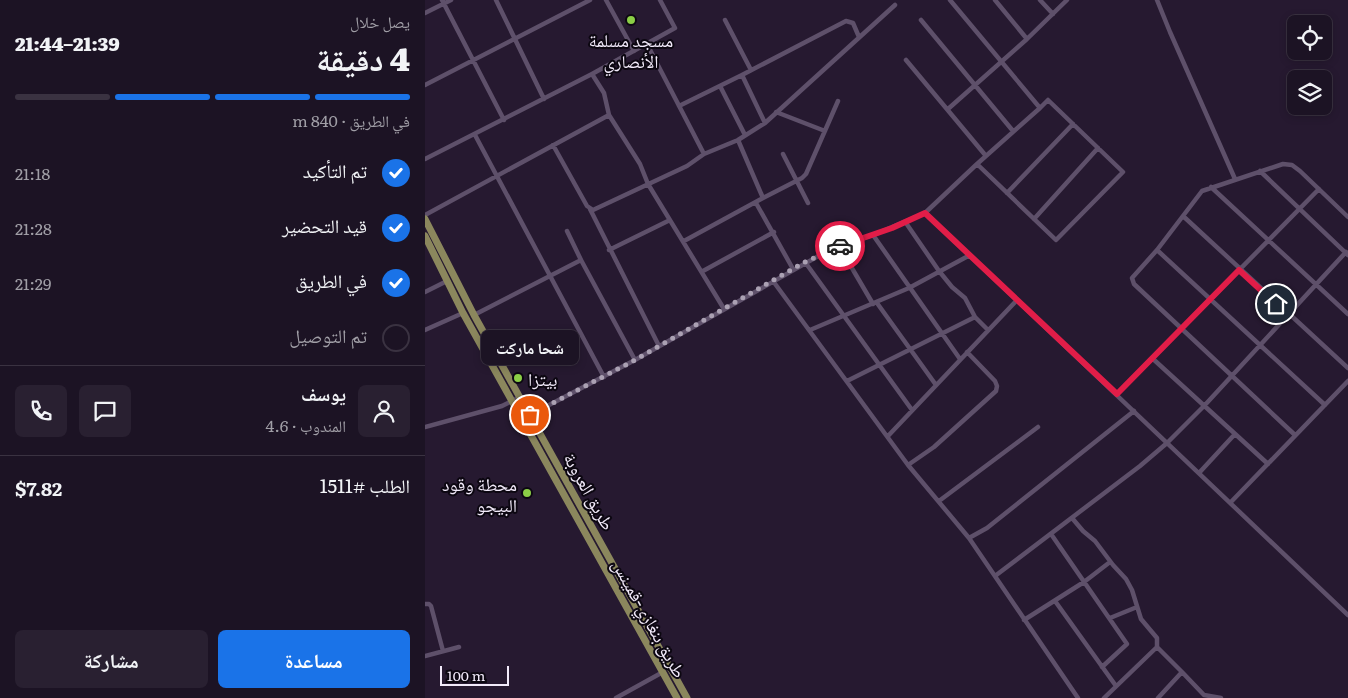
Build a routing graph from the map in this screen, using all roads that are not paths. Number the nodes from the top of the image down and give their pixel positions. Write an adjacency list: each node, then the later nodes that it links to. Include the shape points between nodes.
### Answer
1 (451, 0): 11 (street)
2 (496, 0): 18 (street)
3 (590, 0): 18 (street)
4 (607, 0): 21 (street)
5 (660, 0): 20 (street, via 675,28)
6 (950, 0): 24 (street)
7 (995, 0): 19 (street)
8 (1040, 0): 14 (street)
9 (1067, 0): 14 (street)
10 (1157, 0): 55 (street)
11 (443, 2): 13 (street); 22 (street)
12 (895, 5): 17 (street)
13 (425, 13)
14 (1053, 14): 19 (street)
15 (725, 20): 25 (street)
16 (921, 20): 29 (street)
17 (859, 38): 25 (street, via 853,22 846,21); 36 (street)
18 (515, 39): 22 (street); 31 (street)
19 (1027, 39): 24 (street)
20 (647, 44): 21 (street); 33 (street)
21 (634, 51): 26 (street)
22 (474, 60): 28 (street); 38 (street)
23 (906, 60): 35 (street)
24 (1001, 62): 29 (street); 34 (street)
25 (751, 70): 27 (street)
26 (592, 74): 31 (street); 37 (street, via 604,93)
27 (743, 75): 30 (street); 39 (street)
28 (425, 85)
29 (976, 85): 35 (street); 42 (street)
30 (720, 86): 33 (street); 44 (street)
31 (544, 99): 38 (street)
32 (838, 101): 41 (street)
33 (679, 106): 48 (street)
34 (1039, 108): 40 (street, via 1048,100); 42 (street)
35 (948, 109): 50 (street)
36 (777, 112): 39 (street); 41 (street)
37 (609, 115): 46 (street); 57 (street, via 640,164)
38 (504, 120): 43 (street)
39 (765, 122): 44 (street)
40 (1073, 124): 47 (street); 60 (street)
41 (825, 130): 56 (street, via 806,174)
42 (1013, 132): 50 (street)
43 (475, 135): 51 (street); 54 (street)
44 (745, 135): 45 (street)
45 (738, 140): 48 (street); 61 (street)
46 (553, 145): 54 (street); 64 (street)
47 (1098, 148): 71 (street); 71 (street, via 1123,172 1056,240)
48 (705, 154): 57 (street)
49 (783, 154): 56 (street)
50 (986, 156): 52 (street)
51 (425, 159)
52 (977, 164): 60 (street); 66 (street)
53 (1261, 171): 55 (street); 59 (street, via 1283,164 1292,165); 65 (street)
54 (496, 176): 67 (street); 91 (street)
55 (1235, 179): 58 (street)
56 (796, 181): 61 (street); 63 (street)
57 (648, 184): 64 (street); 72 (street)
58 (1211, 187): 68 (street, via 1202,191); 78 (street)
59 (1319, 189): 65 (street); 69 (street)
60 (1007, 193): 71 (street)
61 (763, 198): 62 (street)
62 (756, 203): 75 (street); 79 (street)
63 (808, 203)
64 (589, 209): 81 (street)
65 (1300, 209): 78 (street); 83 (street)
66 (925, 213): 73 (street); 84 (street)
67 (425, 215)
68 (1183, 216): 82 (street); 88 (street)
69 (1348, 217)
70 (425, 219): 103 (main road, طريق العروبة)
71 (1034, 219)
72 (670, 220): 79 (street); 81 (street)
73 (906, 222): 76 (street); 90 (street)
74 (567, 231): 85 (street)
75 (774, 232): 87 (street); 89 (street)
76 (873, 235): 80 (street); 95 (street)
77 (425, 236): 92 (main road, طريق بنغازي-قمينس)
78 (1269, 240): 88 (street); 94 (street)
79 (684, 242): 89 (street)
80 (839, 246): 86 (street); 99 (street)
81 (609, 250): 113 (street)
82 (1157, 250): 97 (street); 107 (street, via 1133,276 1132,282)
83 (1347, 254): 94 (street)
84 (970, 256): 90 (street); 98 (street)
85 (581, 260): 91 (street); 118 (street)
86 (805, 262): 87 (street); 105 (street)
87 (793, 269): 93 (street)
88 (1239, 270): 97 (street); 104 (street)
89 (703, 271): 100 (street)
90 (939, 271): 95 (street); 106 (street, via 967,300)
91 (549, 276): 103 (street); 122 (street)
92 (447, 281): 96 (street); 101 (main road, طريق بنغازي-قمينس)
93 (773, 281): 100 (street); 109 (street)
94 (1316, 284): 102 (street); 104 (street)
95 (909, 288): 99 (street); 111 (street)
96 (425, 292)
97 (1211, 298): 107 (street); 112 (street)
98 (1017, 300): 110 (street); 126 (street)
99 (875, 303): 105 (street); 114 (street)
100 (724, 309): 113 (street)
101 (463, 313): 108 (street); 128 (main road, طريق بنغازي-قمينس)
102 (1348, 314)
103 (474, 315): 127 (main road, طريق العروبة)
104 (1289, 315): 112 (street); 120 (street)
105 (845, 316): 109 (street); 119 (street)
106 (975, 317): 110 (street); 111 (street)
107 (1181, 328): 116 (street); 121 (street)
108 (425, 330)
109 (810, 330): 124 (street)
110 (988, 330): 115 (street)
111 (942, 335): 114 (street); 117 (street)
112 (1260, 345): 121 (street); 129 (street)
113 (659, 346): 118 (street)
114 (912, 349): 119 (street); 125 (street)
115 (967, 352): 117 (street); 141 (street, via 995,381 996,391 940,442)
116 (1152, 358): 126 (street); 130 (street)
117 (960, 359): 125 (street)
118 (635, 360): 122 (street)
119 (880, 365): 124 (street); 131 (street)
120 (1348, 368)
121 (1232, 375): 130 (street); 137 (street)
122 (604, 376): 133 (street)
123 (1348, 381): 129 (street)
124 (847, 382): 138 (street)
125 (936, 385): 131 (street)
126 (1117, 394): 132 (street)
127 (520, 397): 128 (street); 133 (main road, طريق العروبة)
128 (513, 401): 134 (street); 162 (main road, طريق بنغازي-قمينس)
129 (1325, 405): 137 (street)
130 (1204, 406): 136 (street); 139 (street)
131 (912, 410): 138 (street)
132 (1134, 411): 139 (street); 147 (street, via 987,528)
133 (530, 415): 167 (main road, طريق العروبة)
134 (425, 427)
135 (1038, 428): 143 (street)
136 (1235, 434): 140 (street); 142 (street)
137 (1295, 435): 140 (street)
138 (888, 436): 141 (street)
139 (1167, 442): 142 (street); 145 (street)
140 (1268, 464): 144 (street)
141 (909, 465): 143 (street)
142 (1199, 473): 144 (street)
143 (939, 501): 147 (street)
144 (1230, 503): 154 (street)
145 (1072, 518): 146 (street); 148 (street)
146 (1051, 534): 149 (street); 150 (street)
147 (969, 538): 149 (street)
148 (1111, 562): 150 (street); 153 (street, via 1128,582)
149 (995, 576): 156 (street)
150 (1084, 582): 151 (street); 155 (street)
151 (1055, 601): 156 (street); 161 (street)
152 (425, 604): 159 (street, via 431,606)
153 (1137, 606): 155 (street); 158 (street, via 1143,622 1157,638)
154 (1348, 615)
155 (1110, 618): 161 (street, via 1127,645)
156 (1024, 620): 168 (street)
157 (459, 647): 159 (street)
158 (1157, 647): 163 (street); 164 (street)
159 (443, 651): 160 (street)
160 (425, 656)
161 (1102, 667): 164 (street)
162 (663, 672): 165 (street); 166 (main road, طريق بنغازي-قمينس)
163 (1182, 672): 170 (street); 171 (street)
164 (1116, 686): 169 (street)
165 (616, 698)
166 (677, 698)
167 (687, 698)
168 (1079, 698)
169 (1104, 698)
170 (1158, 698)
171 (1208, 698): 172 (street)
172 (1221, 698)

